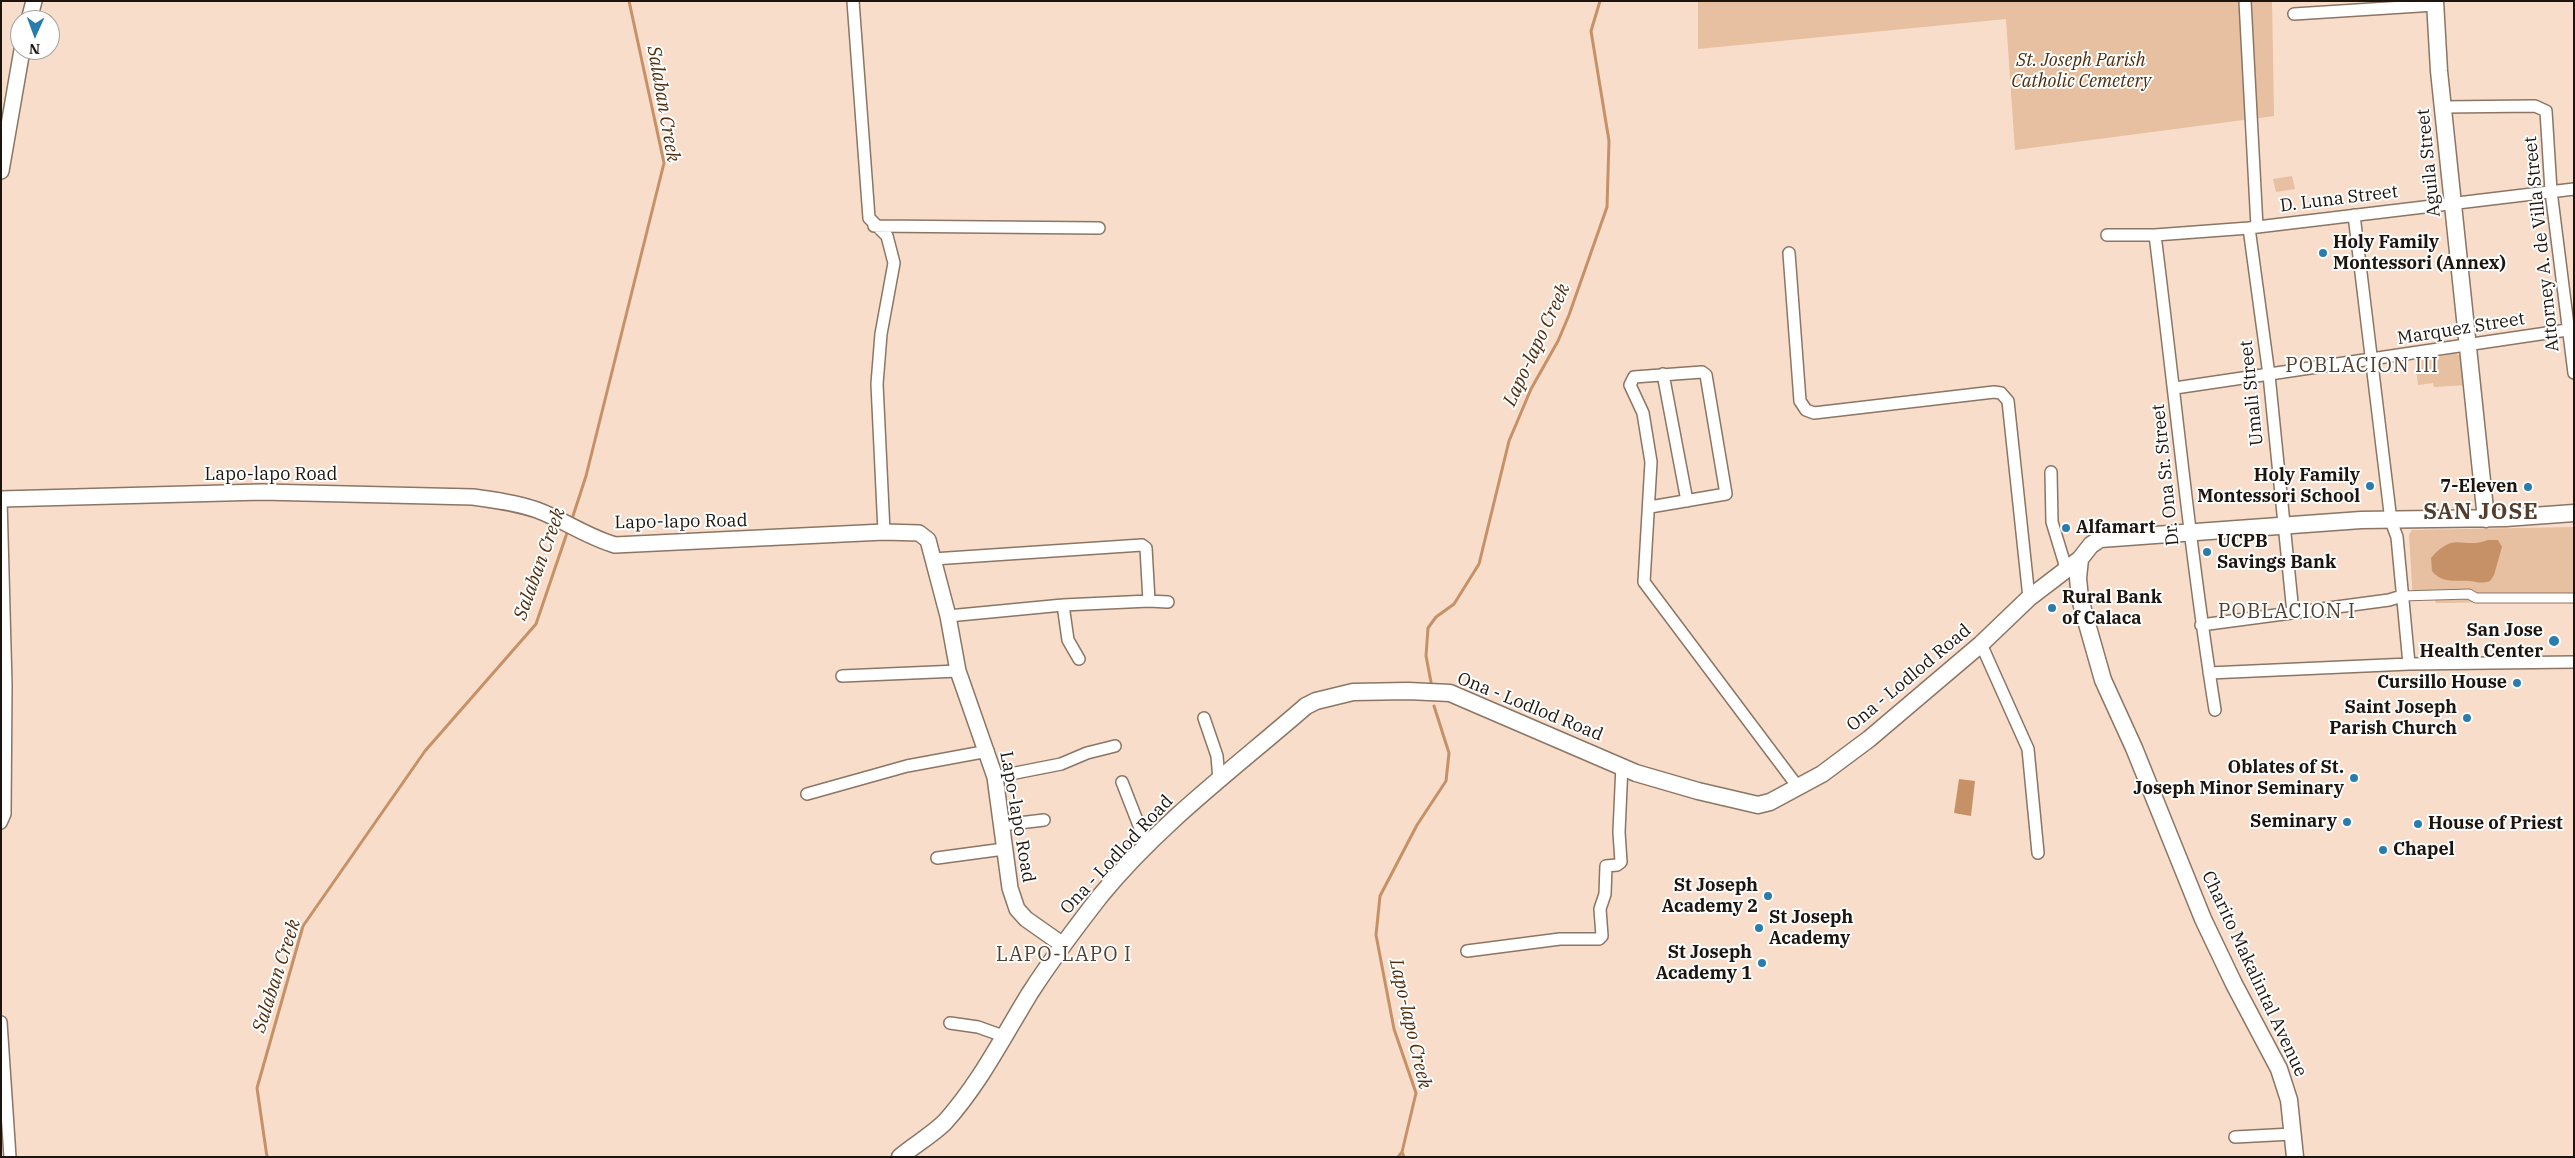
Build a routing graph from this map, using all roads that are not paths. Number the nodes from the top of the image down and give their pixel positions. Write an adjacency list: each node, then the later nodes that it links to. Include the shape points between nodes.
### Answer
1 (853, 1): 12 (street, via 869,218)
2 (2245, 1): 14 (street, Umali Street)
3 (2435, 3): 4 (street); 6 (main road, Aguila Street)
4 (2294, 14)
5 (20, 60): 7 (street)
6 (2443, 107): 9 (street, Attorney A. de Villa Street, via 2535,106 2546,111); 10 (main road, Aguila Street)
7 (1, 172)
8 (2574, 188): 9 (street, D. Luna Street)
9 (2552, 191): 10 (street, D. Luna Street); 18 (street, Attorney A. de Villa Street)
10 (2454, 202): 11 (street, D. Luna Street); 19 (main road, Aguila Street)
11 (2354, 215): 14 (street, D. Luna Street); 20 (street)
12 (874, 226): 13 (street); 34 (street, via 887,236 894,263 882,334 878,384)
13 (1099, 228)
14 (2253, 228): 16 (street, D. Luna Street); 23 (street, Umali Street)
15 (2108, 235): 16 (street, D. Luna Street)
16 (2155, 235): 24 (street, Dr. Ona Sr. Street)
17 (1789, 253): 39 (street, via 1800,401 1806,410 1814,413 1994,392 2001,393 2008,401)
18 (2571, 330): 19 (street, Marquez Street); 21 (street, Attorney A. de Villa Street)
19 (2469, 345): 20 (street, Marquez Street); 30 (main road, Aguila Street)
20 (2372, 360): 23 (street, Marquez Street); 31 (street)
21 (2574, 373)
22 (1663, 374): 27 (street); 27 (street, via 1696,371 1706,375 1726,491 1721,497); 28 (street, via 1634,378 1630,385 1643,413 1646,429 1651,462)
23 (2269, 375): 24 (street, Marquez Street); 32 (street, Umali Street)
24 (2175, 388): 33 (street, Dr. Ona Sr. Street)
25 (2051, 472): 37 (street, via 2052,522)
26 (1, 499): 34 (street, Lapo-lapo Road, via 272,492 473,497 539,510 593,538 615,545 633,546); 54 (street)
27 (1687, 501): 28 (street)
28 (1650, 508): 63 (street, via 1644,582)
29 (2574, 513): 30 (main road, Ona - Lodlod Road)
30 (2486, 518): 31 (main road, Ona - Lodlod Road)
31 (2391, 521): 32 (main road, Ona - Lodlod Road); 38 (street, via 2397,537)
32 (2284, 524): 33 (main road, Ona - Lodlod Road); 44 (street, Umali Street)
33 (2189, 531): 35 (main road, Ona - Lodlod Road, via 2100,539 2091,544); 46 (street, Dr. Ona Sr. Street)
34 (884, 532): 36 (street, Lapo-lapo Road, via 925,536)
35 (2080, 558): 37 (main road, Ona - Lodlod Road); 77 (main road, Charito Makalintal Avenue, via 2080,599 2104,680 2203,919 2276,1061 2287,1092)
36 (933, 559): 41 (street, via 1142,545 1148,555); 45 (street, Lapo-lapo Road)
37 (2066, 568): 39 (main road, Ona - Lodlod Road)
38 (2402, 596): 40 (street, via 2469,594 2476,598); 44 (street); 50 (street)
39 (2029, 598): 47 (main road, Ona - Lodlod Road)
40 (2574, 598)
41 (1149, 601): 42 (street); 43 (street)
42 (1168, 602)
43 (1063, 605): 45 (street); 48 (street, via 1068,640)
44 (2292, 613): 46 (street)
45 (948, 616): 51 (street, Lapo-lapo Road)
46 (2201, 626): 52 (street, Dr. Ona Sr. Street)
47 (1981, 644): 63 (main road, Ona - Lodlod Road, via 1870,739); 70 (street, via 2028,749)
48 (1080, 658)
49 (2574, 662): 50 (street)
50 (2409, 664): 52 (street)
51 (958, 671): 53 (street); 58 (street, Lapo-lapo Road)
52 (2209, 673): 55 (street, Dr. Ona Sr. Street)
53 (842, 676)
54 (4, 685): 66 (street, via 5,814)
55 (2215, 710)
56 (1204, 718): 61 (street, via 1217,756)
57 (1115, 746): 60 (street, via 1061,764)
58 (988, 751): 60 (street, Lapo-lapo Road); 64 (street, via 907,766)
59 (1622, 765): 61 (main road, Ona - Lodlod Road, via 1450,694 1353,692 1306,706); 63 (main road, Ona - Lodlod Road, via 1636,773 1689,789 1758,805); 73 (street, via 1619,832 1622,862 1606,866 1605,894 1600,910 1602,936 1599,939 1560,939)
60 (995, 777): 67 (street, Lapo-lapo Road)
61 (1219, 780): 68 (main road, Ona - Lodlod Road)
62 (1122, 782): 68 (street)
63 (1798, 787)
64 (807, 794)
65 (1044, 820): 67 (street)
66 (1, 823)
67 (1002, 825): 69 (street, Lapo-lapo Road)
68 (1147, 846): 72 (main road, Ona - Lodlod Road)
69 (1004, 849): 71 (street); 72 (street, Lapo-lapo Road, via 1017,909)
70 (2038, 853)
71 (937, 858)
72 (1063, 945): 76 (main road, Ona - Lodlod Road)
73 (1467, 951)
74 (1, 1022): 79 (street)
75 (950, 1023): 76 (street, via 978,1027)
76 (1006, 1037): 80 (main road, Ona - Lodlod Road, via 943,1123)
77 (2292, 1134): 78 (street); 81 (main road, Charito Makalintal Avenue)
78 (2235, 1137)
79 (10, 1157)
80 (900, 1157)
81 (2295, 1157)

